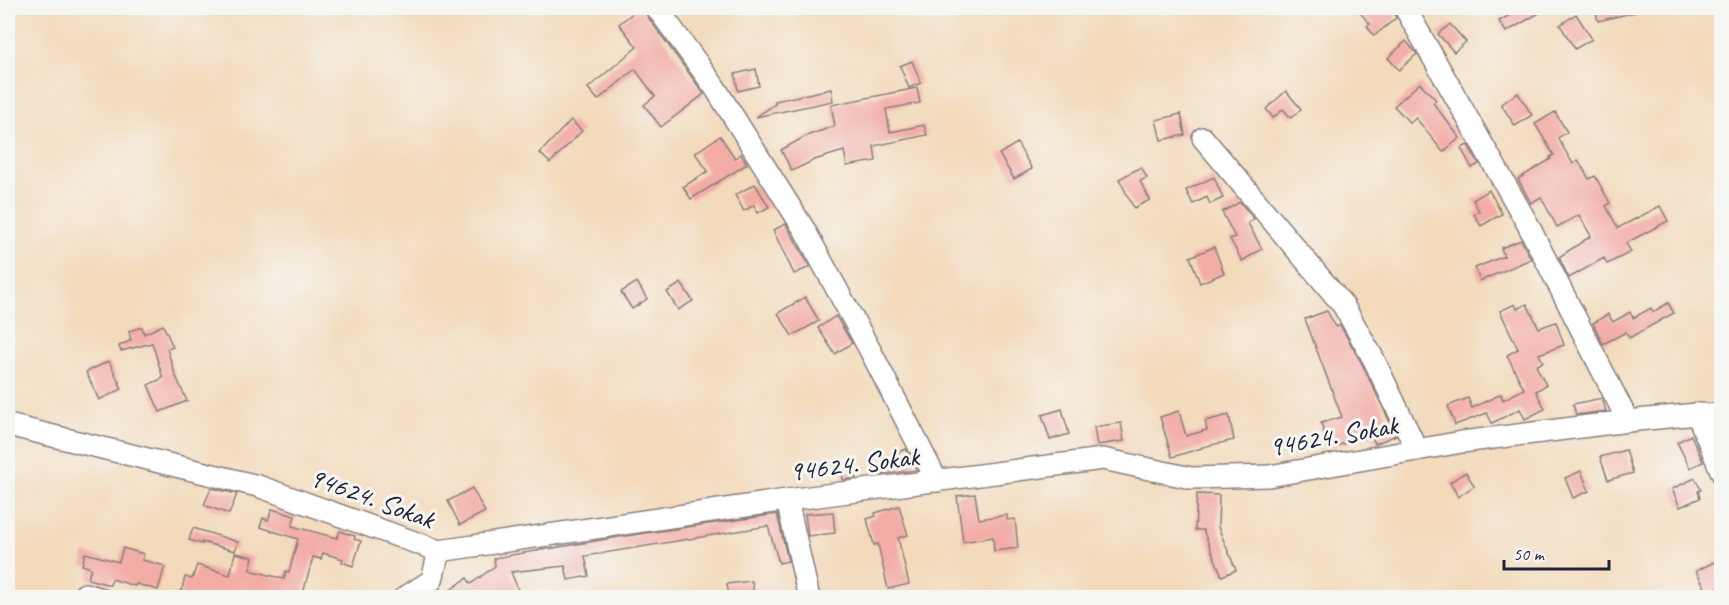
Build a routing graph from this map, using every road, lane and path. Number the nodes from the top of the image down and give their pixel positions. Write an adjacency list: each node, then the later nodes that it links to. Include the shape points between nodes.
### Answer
1 (657, 8): 10 (street, via 714,86 804,230)
2 (1405, 8): 6 (street, via 1526,221)
3 (1203, 138): 8 (street, via 1343,305)
4 (1697, 414): 5 (street, 94624. Sokak); 6 (street, 94624. Sokak); 9 (street)
5 (1722, 415)
6 (1628, 421): 8 (street, 94624. Sokak)
7 (8, 425): 12 (street, 94624. Sokak, via 258,486)
8 (1417, 450): 10 (street, 94624. Sokak, via 1269,476 1191,478 1103,459)
9 (1722, 472)
10 (937, 481): 11 (street, 94624. Sokak)
11 (787, 500): 12 (street, 94624. Sokak); 14 (street)
12 (439, 551): 13 (street, via 432,580)
13 (404, 597)
14 (810, 597)

